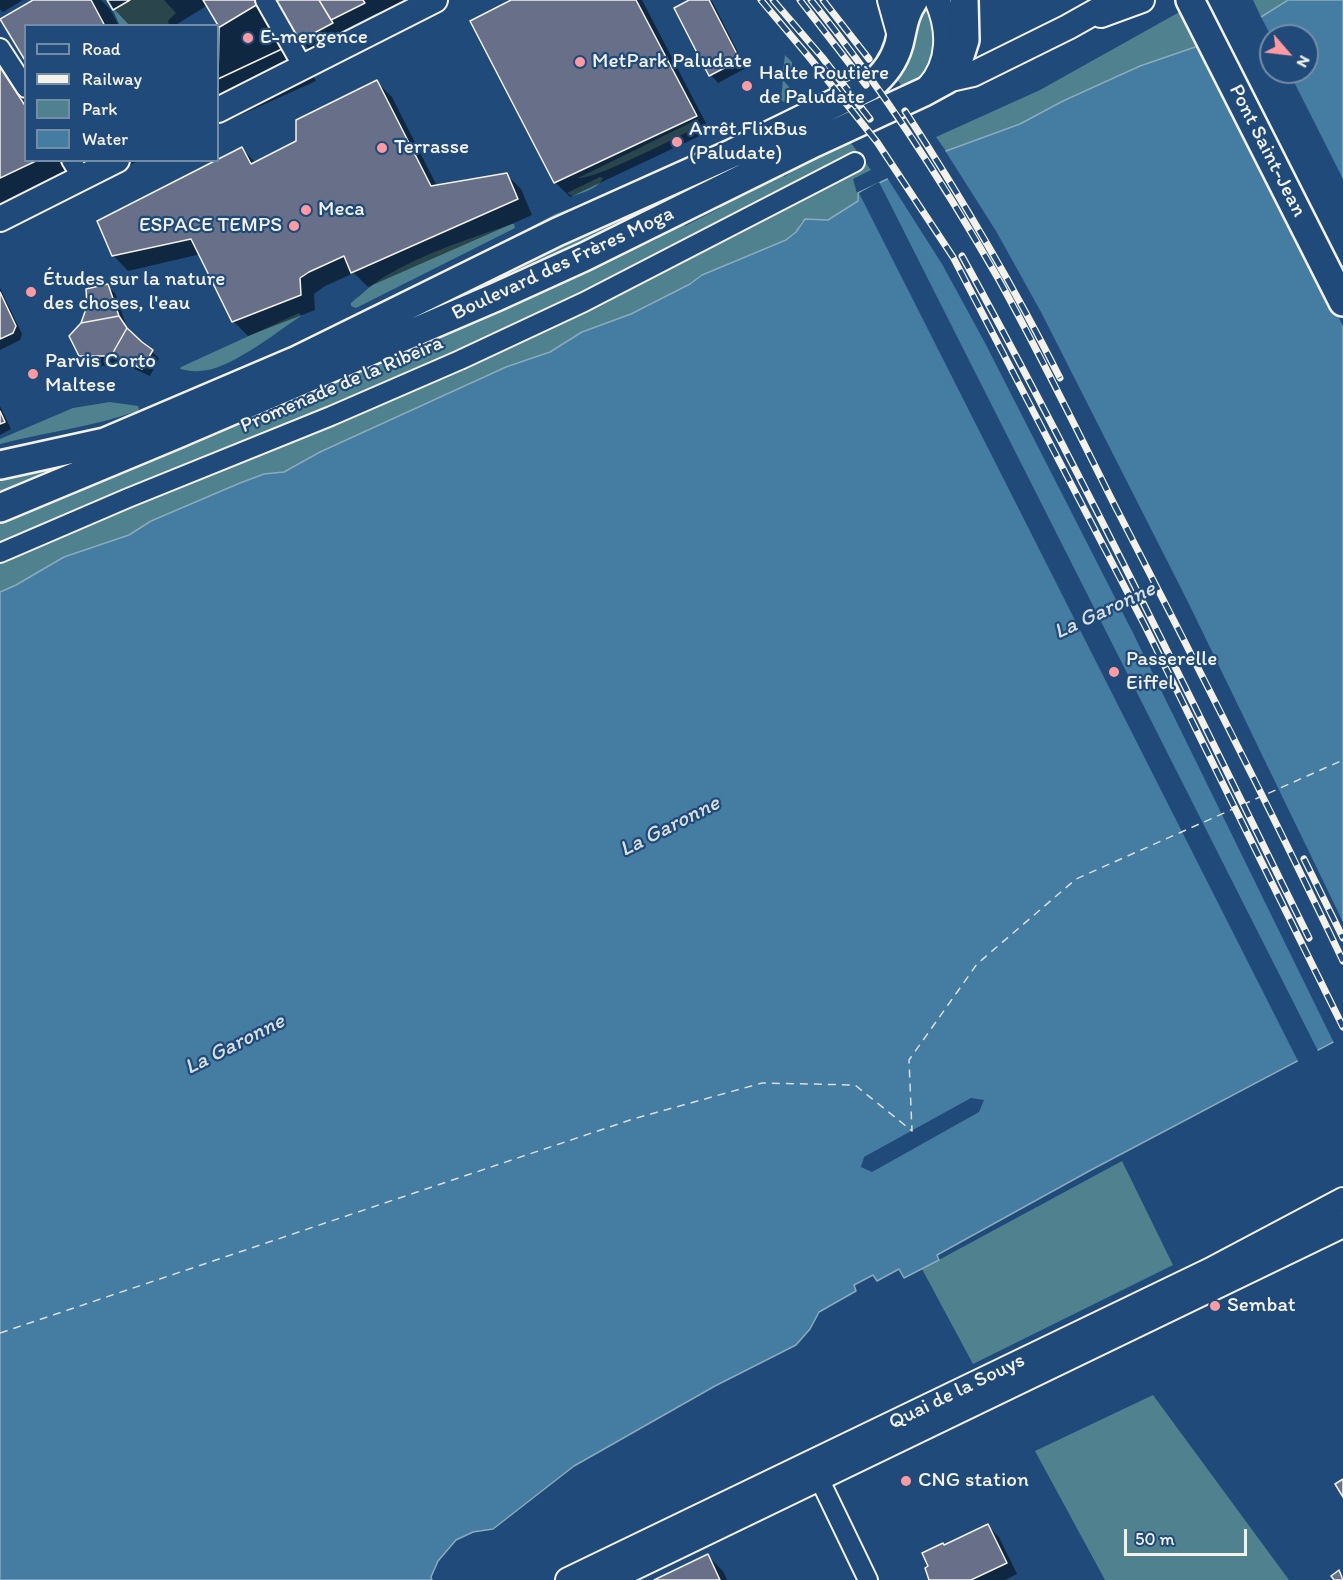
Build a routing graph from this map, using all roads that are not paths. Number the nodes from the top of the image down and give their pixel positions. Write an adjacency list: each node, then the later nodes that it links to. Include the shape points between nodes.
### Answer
1 (265, 0): 14 (street)
2 (435, 0): 14 (main road)
3 (890, 0): 12 (main road)
4 (914, 0): 12 (main road, Boulevard des Frères Moga, via 907,9)
5 (937, 0): 16 (main road, via 947,40 942,64 931,85)
6 (964, 0): 16 (main road, via 963,51)
7 (1116, 0): 11 (main road, Boulevard des Frères Moga)
8 (1142, 0): 11 (main road)
9 (1190, 0): 23 (main road, Pont Saint-Jean)
10 (1208, 0): 22 (main road, Pont Saint-Jean)
11 (1068, 27): 16 (main road, Boulevard des Frères Moga, via 973,74)
12 (900, 36): 24 (main road, Boulevard des Frères Moga, via 886,72 870,86 733,153 556,232 295,361 138,429 81,449)
13 (0, 48): 15 (street)
14 (303, 67): 17 (main road)
15 (24, 85)
16 (935, 86): 25 (main road, Boulevard des Frères Moga, via 506,293)
17 (219, 109)
18 (108, 162): 20 (main road)
19 (855, 162): 26 (street, Promenade de la Ribeira, via 584,302 460,360)
20 (77, 169): 21 (main road)
21 (0, 219)
22 (1343, 268)
23 (1343, 302)
24 (0, 465)
25 (0, 508)
26 (0, 553)
27 (1343, 1200): 28 (main road, Quai de la Souys)
28 (1316, 1214): 29 (main road); 30 (main road, Quai de la Souys)
29 (1342, 1227): 30 (main road, Quai de la Souys)
30 (815, 1470): 31 (main road, Quai de la Souys); 32 (main road, Quai de la Souys); 33 (street)
31 (568, 1580)
32 (608, 1580)
33 (868, 1580)

